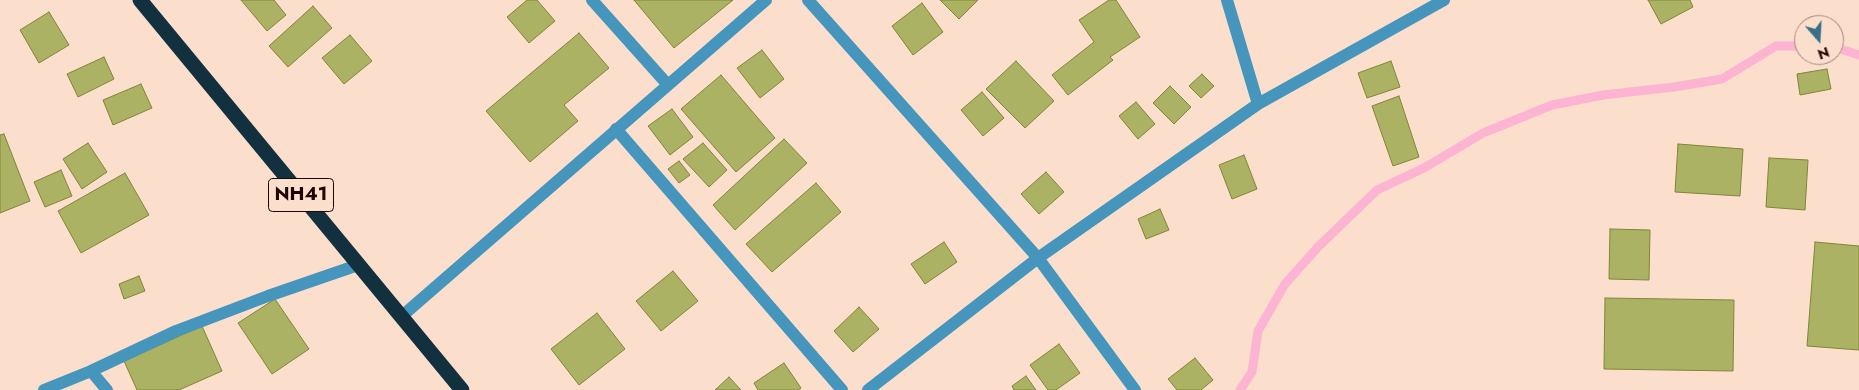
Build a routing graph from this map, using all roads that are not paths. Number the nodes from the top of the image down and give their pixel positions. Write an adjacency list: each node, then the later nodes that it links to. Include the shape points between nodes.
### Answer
1 (140, 0): 11 (highway, NH41)
2 (592, 0): 7 (street)
3 (766, 0): 7 (street)
4 (808, 0): 10 (street)
5 (1228, 0): 8 (street)
6 (1444, 0): 8 (street)
7 (668, 85): 9 (street)
8 (1258, 104): 10 (street)
9 (616, 129): 12 (street); 17 (street)
10 (1038, 258): 18 (street); 19 (street)
11 (358, 265): 12 (highway, NH41); 13 (street, via 176,331)
12 (402, 316): 16 (highway, NH41)
13 (91, 372): 14 (street); 15 (street)
14 (44, 390)
15 (107, 390)
16 (462, 390)
17 (842, 390)
18 (868, 390)
19 (1135, 390)

